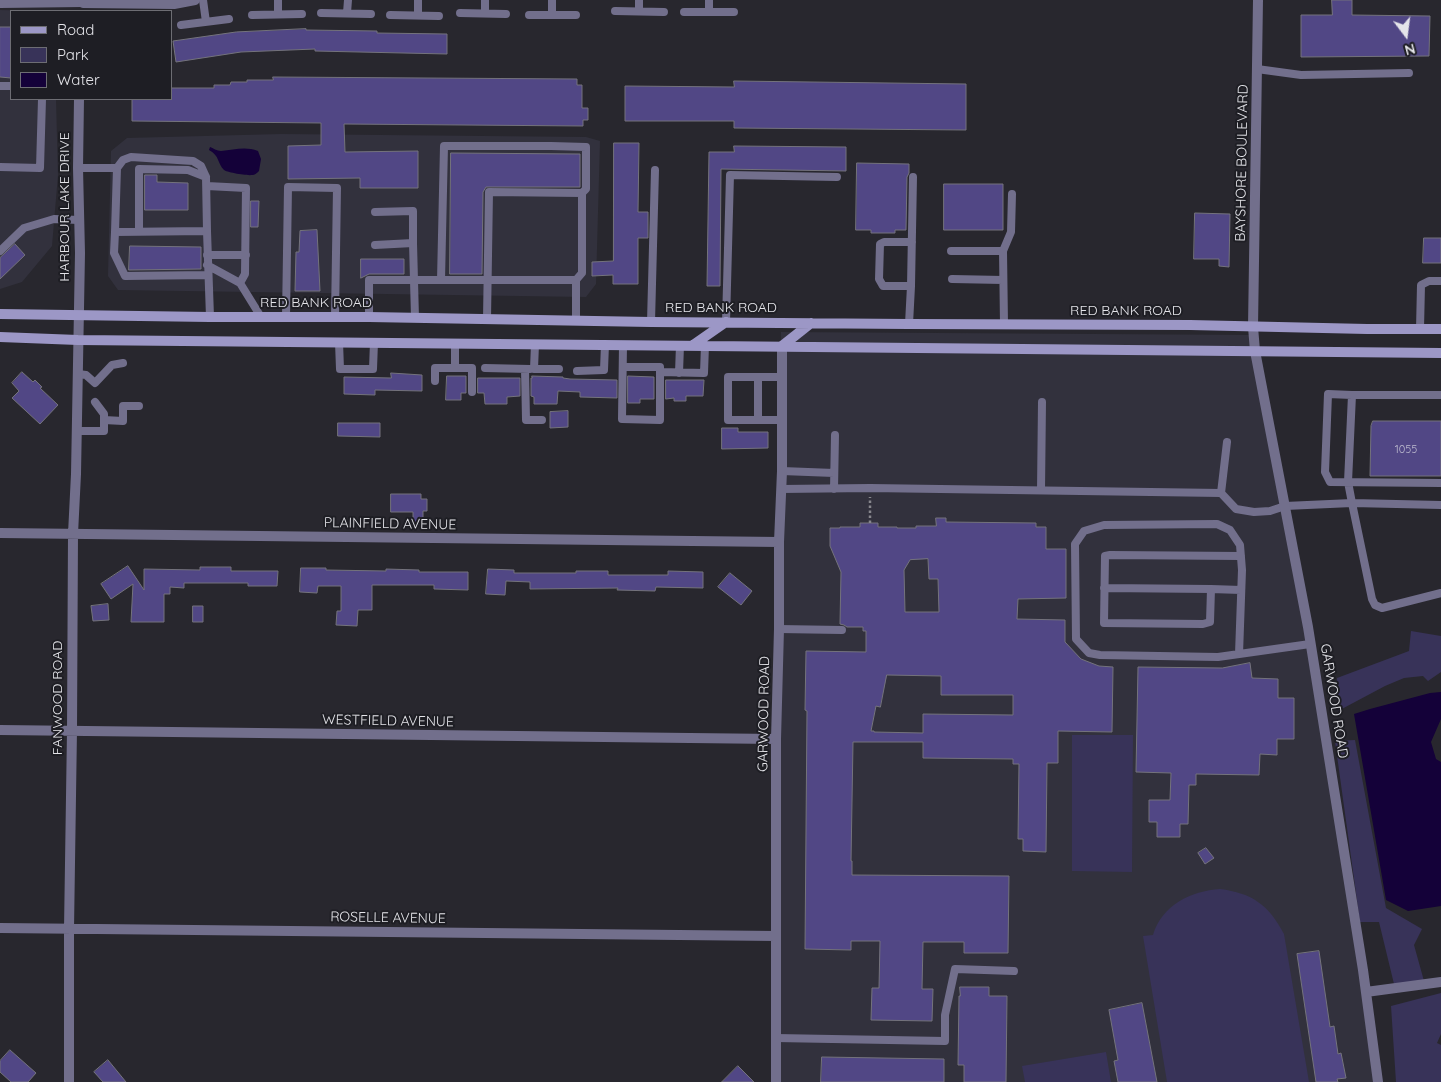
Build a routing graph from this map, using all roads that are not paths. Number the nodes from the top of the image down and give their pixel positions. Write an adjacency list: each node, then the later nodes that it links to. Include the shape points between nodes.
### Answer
1 (195, 0): 11 (street, via 174,4)
2 (203, 0): 37 (lane)
3 (278, 0): 25 (lane)
4 (348, 0): 22 (lane)
5 (418, 0): 31 (lane)
6 (485, 0): 24 (lane)
7 (552, 0): 33 (lane)
8 (639, 0): 16 (lane)
9 (709, 0): 19 (lane)
10 (1258, 0): 39 (street, BAYSHORE BOULEVARD)
11 (166, 2): 13 (street)
12 (0, 4): 14 (lane)
13 (83, 5): 14 (lane)
14 (45, 8)
15 (615, 11): 16 (lane)
16 (639, 11): 17 (lane)
17 (664, 12)
18 (684, 12): 19 (lane)
19 (709, 12): 20 (lane)
20 (734, 12)
21 (321, 13): 22 (lane)
22 (347, 13): 27 (lane)
23 (460, 13): 24 (lane)
24 (485, 13): 28 (lane)
25 (278, 14): 26 (lane); 29 (lane)
26 (302, 14)
27 (371, 14)
28 (506, 14)
29 (252, 15)
30 (390, 15): 31 (lane)
31 (418, 15): 35 (lane)
32 (529, 15): 33 (lane)
33 (552, 15): 34 (lane)
34 (576, 15)
35 (439, 16)
36 (229, 19): 37 (lane)
37 (206, 22): 38 (lane)
38 (181, 25)
39 (1257, 69): 40 (lane, via 1300,75); 94 (street, BAYSHORE BOULEVARD)
40 (1410, 73)
41 (42, 100): 44 (lane, via 40,168)
42 (79, 100): 45 (street, HARBOUR LAKE DRIVE)
43 (131, 157): 46 (lane, via 122,160); 47 (lane); 49 (lane, via 193,161 201,166)
44 (0, 167)
45 (78, 168): 46 (lane); 56 (street, HARBOUR LAKE DRIVE)
46 (117, 168): 58 (lane)
47 (139, 169): 49 (lane, via 188,170); 59 (lane)
48 (655, 170): 89 (lane)
49 (206, 177): 52 (lane)
50 (837, 177): 90 (lane, via 730,176)
51 (913, 177): 60 (lane)
52 (206, 186): 57 (lane); 67 (lane, via 246,188)
53 (582, 193): 72 (lane, via 586,189 586,147 444,146); 73 (lane, via 489,192); 74 (lane, via 582,273)
54 (1012, 194): 65 (lane, via 1011,232)
55 (375, 212): 61 (lane, via 412,211)
56 (79, 220): 63 (lane, via 54,219 24,228); 80 (street, HARBOUR LAKE DRIVE)
57 (207, 231): 59 (lane); 66 (lane)
58 (115, 232): 59 (lane); 69 (lane, via 114,253 125,276)
59 (140, 232)
60 (912, 242): 78 (lane); 78 (lane, via 880,244 879,280 883,286)
61 (413, 243): 62 (lane); 71 (lane)
62 (375, 245)
63 (0, 251)
64 (951, 251): 65 (lane)
65 (1003, 251): 75 (lane)
66 (207, 255): 67 (lane); 68 (lane)
67 (246, 255): 77 (lane, via 245,274)
68 (208, 265): 69 (lane); 77 (lane)
69 (208, 275): 81 (lane)
70 (952, 279): 75 (lane)
71 (415, 280): 72 (lane); 85 (lane, via 369,280); 86 (lane)
72 (441, 280): 73 (lane)
73 (488, 280): 74 (lane); 87 (lane)
74 (576, 280): 88 (lane)
75 (1003, 280): 93 (lane)
76 (1441, 281): 95 (lane, via 1421,285)
77 (240, 283): 82 (lane)
78 (911, 286): 92 (lane)
79 (0, 314): 80 (main road, RED BANK ROAD)
80 (79, 315): 81 (main road, RED BANK ROAD); 98 (street, FANWOOD ROAD)
81 (210, 317): 82 (main road, RED BANK ROAD)
82 (261, 317): 83 (main road, RED BANK ROAD)
83 (286, 317): 84 (main road, RED BANK ROAD); 84 (lane, via 288,187 337,188)
84 (335, 317): 85 (main road, RED BANK ROAD)
85 (369, 317): 86 (main road, RED BANK ROAD)
86 (415, 318): 87 (main road, RED BANK ROAD)
87 (487, 319): 88 (main road, RED BANK ROAD)
88 (576, 320): 89 (main road, RED BANK ROAD)
89 (651, 322): 90 (main road, RED BANK ROAD)
90 (726, 322): 91 (main road, RED BANK ROAD); 107 (main road)
91 (811, 323): 92 (main road, RED BANK ROAD); 108 (main road)
92 (909, 324): 93 (main road, RED BANK ROAD)
93 (1004, 324): 94 (main road, RED BANK ROAD)
94 (1253, 327): 95 (main road, RED BANK ROAD); 109 (street, GARWOOD ROAD)
95 (1420, 329): 96 (main road, RED BANK ROAD)
96 (1441, 329)
97 (0, 338): 98 (main road)
98 (78, 340): 99 (main road); 123 (street, FANWOOD ROAD)
99 (339, 342): 100 (main road); 100 (lane, via 340,369 373,369)
100 (374, 342): 101 (main road)
101 (455, 343): 102 (main road); 113 (lane)
102 (535, 344): 103 (main road); 116 (lane)
103 (605, 344): 104 (main road); 118 (lane)
104 (622, 345): 105 (main road); 112 (lane)
105 (680, 345): 107 (main road); 122 (lane)
106 (705, 345): 107 (main road); 108 (main road); 122 (lane, via 704,373)
107 (693, 346)
108 (782, 346): 109 (main road); 125 (street, GARWOOD ROAD)
109 (1255, 351): 110 (main road); 150 (street, GARWOOD ROAD)
110 (1441, 353)
111 (123, 363): 123 (lane, via 112,365 95,383 86,375)
112 (623, 367): 121 (lane, via 660,367); 121 (lane, via 622,420 660,420)
113 (455, 368): 126 (lane, via 435,368); 127 (lane, via 472,368)
114 (485, 368): 115 (lane)
115 (525, 369): 116 (lane); 134 (lane, via 526,420)
116 (534, 369): 117 (lane)
117 (560, 369)
118 (604, 370): 119 (lane); 120 (lane)
119 (613, 370)
120 (577, 371)
121 (660, 372): 122 (lane)
122 (679, 372)
123 (78, 374): 137 (street, FANWOOD ROAD)
124 (758, 377): 125 (lane); 135 (lane); 135 (lane, via 728,377 728,420)
125 (781, 377): 136 (street, GARWOOD ROAD)
126 (436, 380)
127 (472, 392)
128 (1352, 395): 129 (lane); 142 (lane); 142 (lane, via 1328,394 1325,472 1330,482)
129 (1441, 395)
130 (95, 402): 133 (lane, via 104,414)
131 (1042, 402): 146 (lane)
132 (139, 406): 133 (lane, via 123,406 122,421)
133 (104, 420): 137 (lane, via 104,431)
134 (542, 420)
135 (758, 420): 136 (lane)
136 (781, 420): 140 (street, GARWOOD ROAD)
137 (77, 431): 152 (street, FANWOOD ROAD)
138 (835, 435): 141 (lane)
139 (1228, 442): 147 (lane)
140 (782, 471): 141 (lane); 144 (street, GARWOOD ROAD)
141 (834, 473): 145 (lane)
142 (1348, 482): 143 (lane); 148 (lane)
143 (1441, 483)
144 (781, 489): 145 (lane); 153 (street, GARWOOD ROAD)
145 (834, 489): 146 (lane)
146 (1041, 490): 147 (lane)
147 (1221, 493): 150 (lane, via 1236,509 1254,512)
148 (1352, 503): 149 (lane); 150 (lane); 158 (lane, via 1375,605 1382,608)
149 (1441, 505)
150 (1285, 506): 161 (street, GARWOOD ROAD)
151 (0, 533): 152 (street, PLAINFIELD AVENUE)
152 (73, 534): 153 (street, PLAINFIELD AVENUE); 164 (street, FANWOOD ROAD)
153 (779, 542): 159 (street, GARWOOD ROAD)
154 (1240, 556): 155 (lane, via 1105,556); 157 (lane); 162 (lane, via 1240,545 1230,530 1216,524 1104,524 1084,530 1076,544 1076,639 1089,653)
155 (1104, 588): 156 (lane); 156 (lane, via 1104,623 1184,624 1210,622)
156 (1212, 589): 157 (lane)
157 (1241, 590): 162 (lane)
158 (1441, 593)
159 (780, 629): 160 (lane); 165 (street, GARWOOD ROAD)
160 (842, 630)
161 (1310, 644): 162 (lane); 171 (street, GARWOOD ROAD)
162 (1238, 654)
163 (0, 730): 164 (street, WESTFIELD AVENUE)
164 (72, 730): 165 (street, WESTFIELD AVENUE); 167 (street, FANWOOD ROAD)
165 (776, 740): 168 (street, GARWOOD ROAD)
166 (0, 928): 167 (street, ROSELLE AVENUE)
167 (69, 929): 168 (street, ROSELLE AVENUE); 173 (street, FANWOOD ROAD)
168 (776, 936): 172 (street, GARWOOD ROAD)
169 (1014, 971): 172 (lane, via 955,969 945,1015 944,1041)
170 (1441, 982): 171 (street)
171 (1366, 992): 175 (street, GARWOOD ROAD)
172 (776, 1038): 174 (street, GARWOOD ROAD)
173 (69, 1082)
174 (776, 1082)
175 (1378, 1082)

